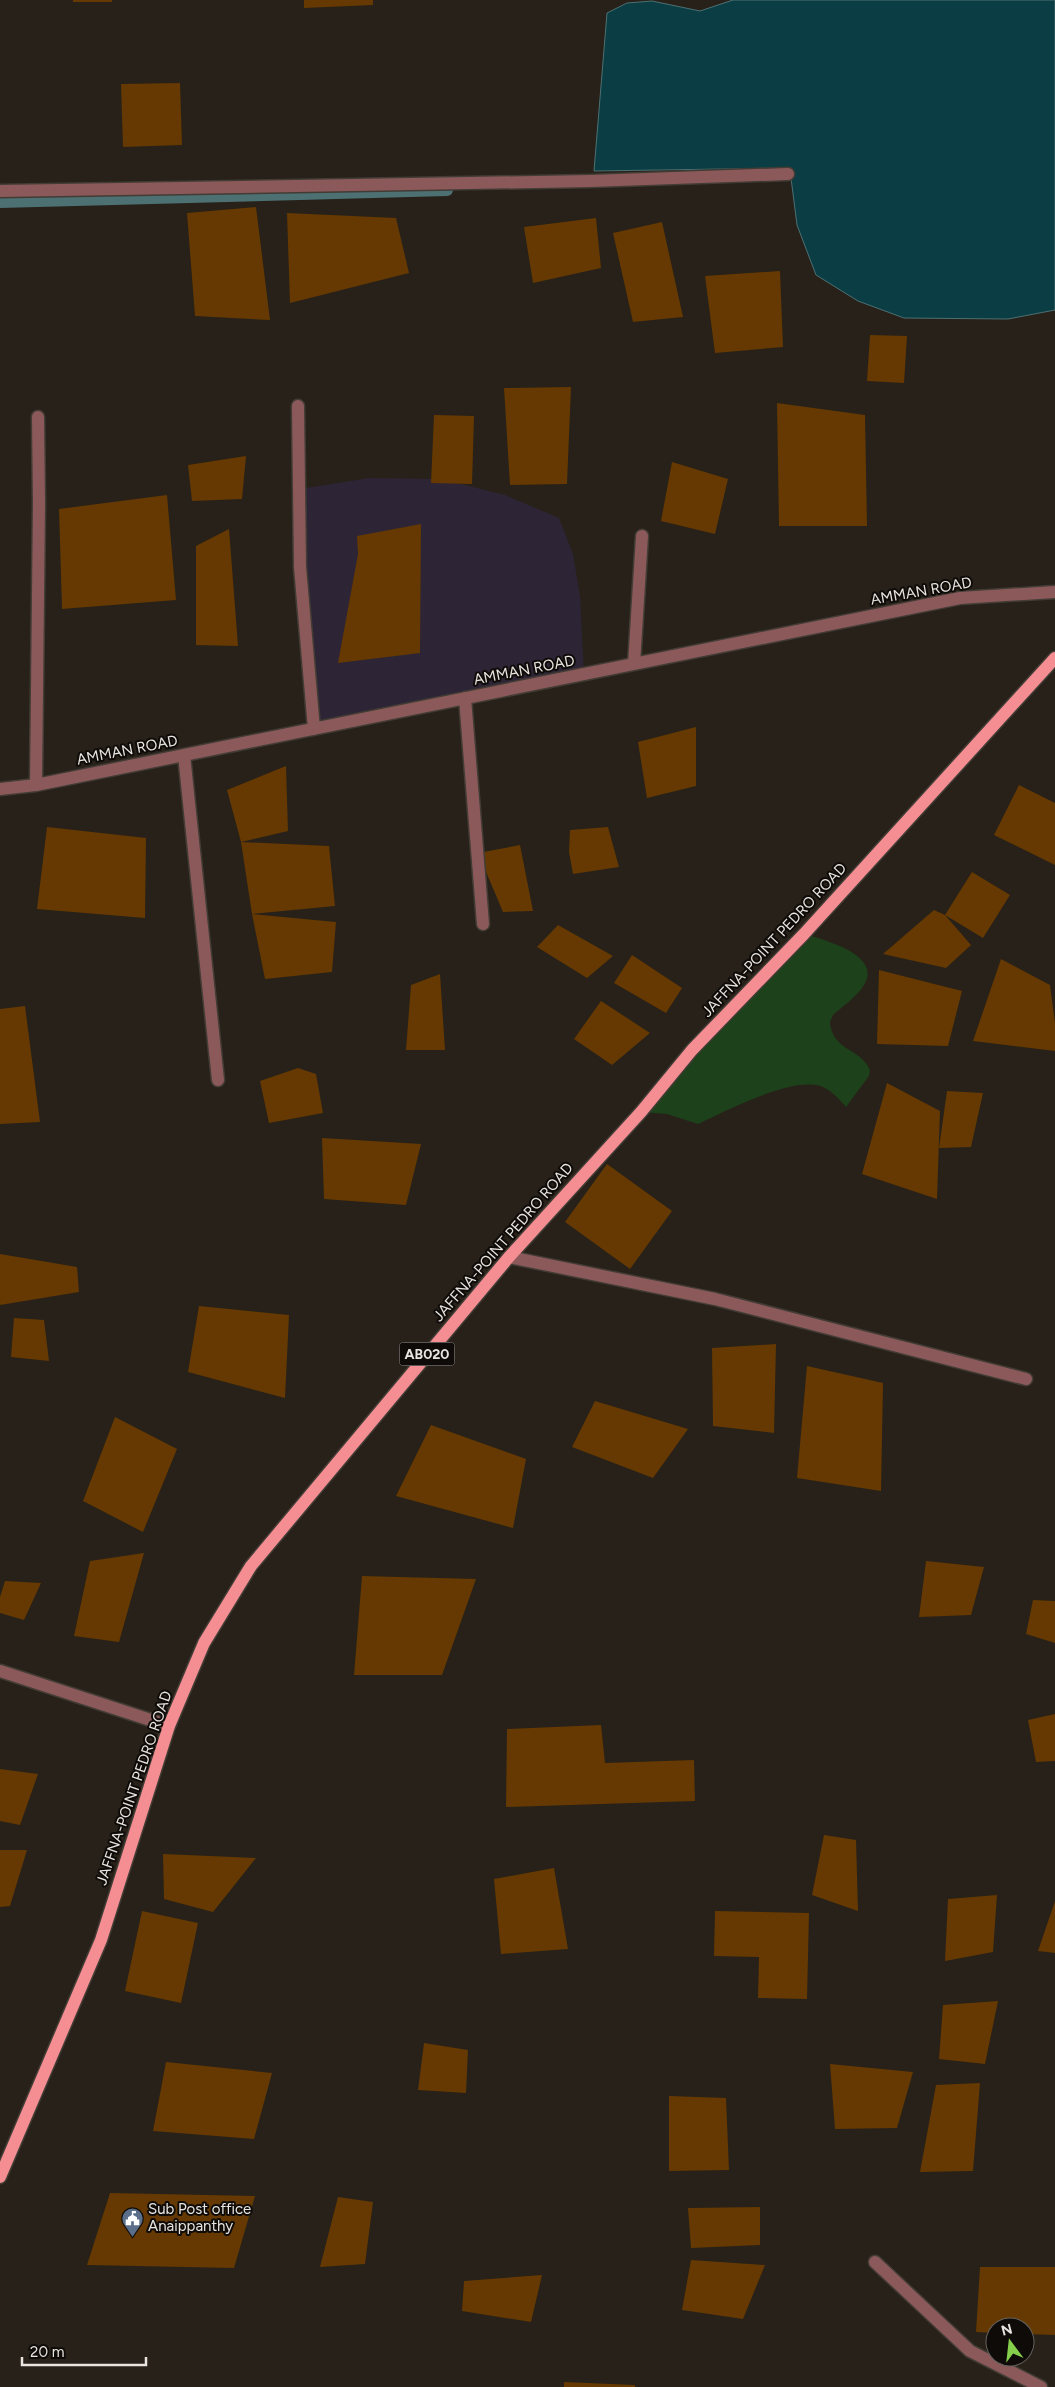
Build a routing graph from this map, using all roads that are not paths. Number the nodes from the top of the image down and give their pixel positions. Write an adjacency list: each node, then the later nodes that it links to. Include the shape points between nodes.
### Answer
1 (788, 174): 2 (street, via 582,181)
2 (0, 191)
3 (298, 406): 10 (street, via 300,567)
4 (38, 417): 12 (street)
5 (642, 536): 8 (street)
6 (1055, 592): 8 (street, AMMAN ROAD, via 960,598)
7 (1055, 658): 16 (main road, JAFFNA-POINT PEDRO ROAD / AB020, via 804,934 692,1050 641,1112)
8 (634, 664): 9 (street, AMMAN ROAD)
9 (465, 698): 10 (street, AMMAN ROAD); 14 (street)
10 (314, 728): 11 (street, AMMAN ROAD)
11 (184, 755): 12 (street, AMMAN ROAD); 15 (street)
12 (36, 785): 13 (street, AMMAN ROAD)
13 (0, 789)
14 (483, 924)
15 (218, 1080)
16 (509, 1257): 17 (street, via 715,1299); 19 (main road, JAFFNA-POINT PEDRO ROAD / AB020, via 251,1566 204,1643)
17 (1026, 1379)
18 (0, 1671): 19 (street)
19 (169, 1726): 20 (main road, JAFFNA-POINT PEDRO ROAD / AB020, via 101,1940)
20 (0, 2177)
21 (875, 2262): 22 (street, via 970,2351)
22 (1041, 2387)

